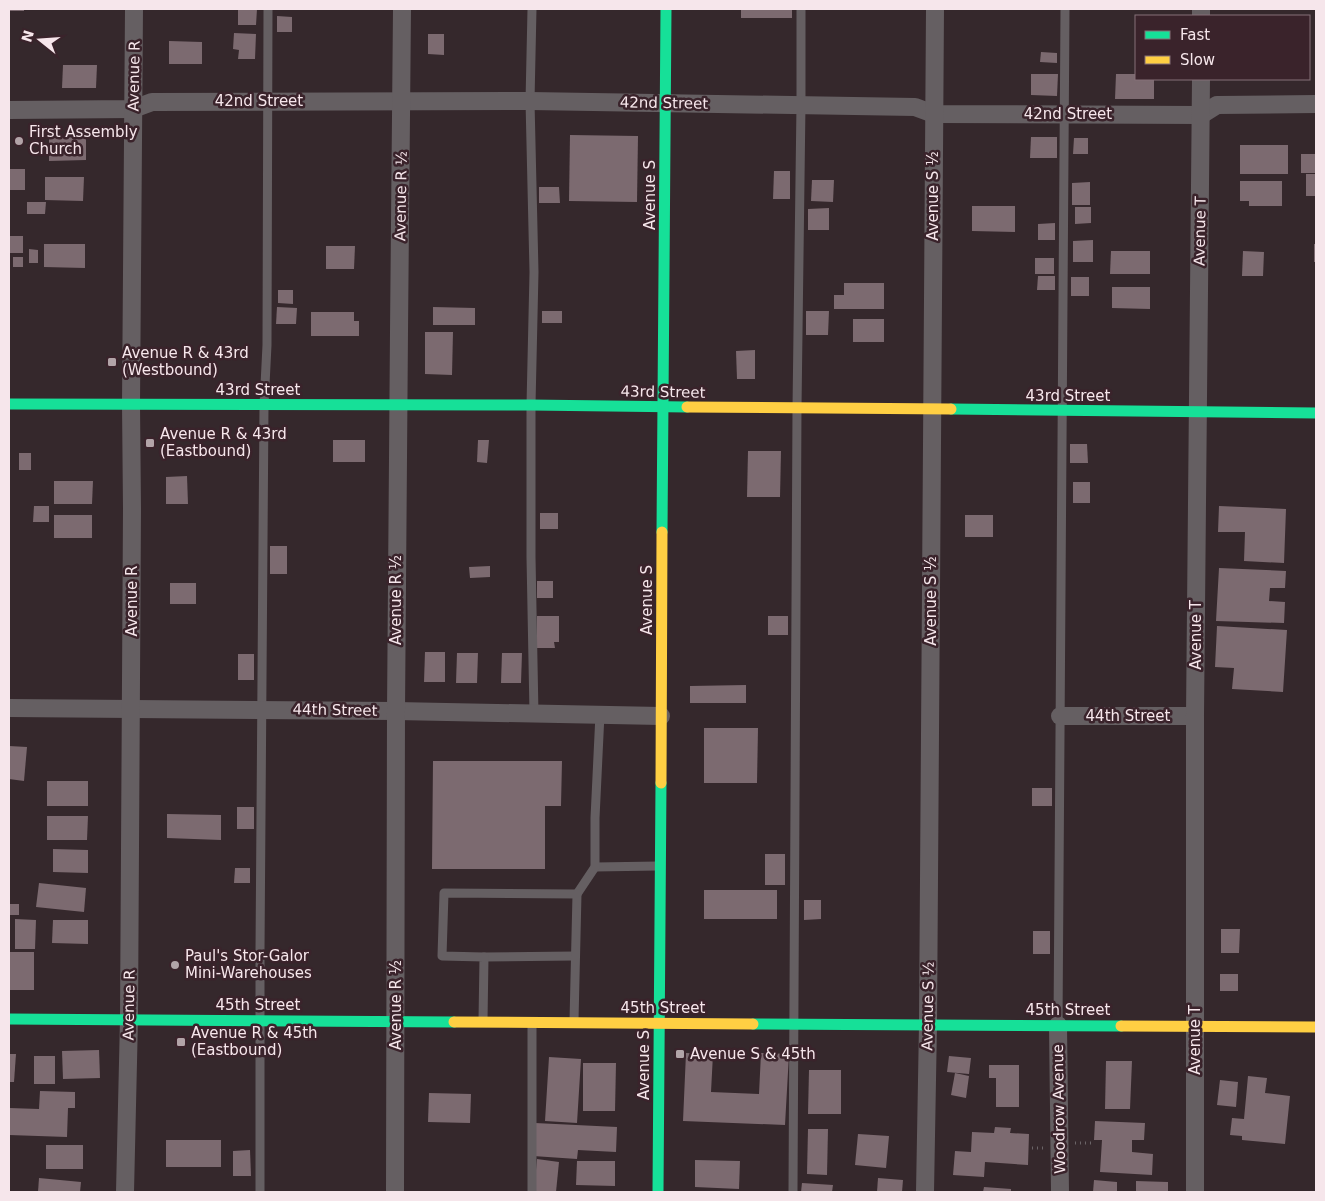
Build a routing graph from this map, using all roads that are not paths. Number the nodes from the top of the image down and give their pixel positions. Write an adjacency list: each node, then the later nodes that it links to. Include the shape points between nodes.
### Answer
1 (134, 9): 16 (street, Avenue R)
2 (268, 9): 10 (lane)
3 (402, 9): 11 (street, Avenue R ½)
4 (532, 9): 12 (lane)
5 (666, 9): 13 (main road, Avenue S)
6 (801, 9): 14 (lane)
7 (935, 9): 18 (street, Avenue S ½)
8 (1065, 9): 19 (lane)
9 (1201, 80): 20 (street, Avenue T)
10 (268, 101): 11 (street, 42nd Street); 16 (street, 42nd Street, via 152,102); 23 (lane)
11 (402, 101): 12 (street, 42nd Street); 25 (street, Avenue R ½)
12 (530, 101): 13 (street, 42nd Street); 24 (lane, via 534,272)
13 (665, 103): 14 (street, 42nd Street); 26 (main road, Avenue S)
14 (801, 104): 18 (street, 42nd Street, via 915,106); 27 (lane)
15 (1316, 104): 20 (street, 42nd Street, via 1217,105)
16 (133, 109): 17 (street, 42nd Street); 22 (street, Avenue R)
17 (9, 110)
18 (934, 114): 19 (street, 42nd Street); 28 (street, Avenue S ½)
19 (1064, 114): 20 (street, 42nd Street); 29 (lane)
20 (1201, 115): 30 (street, Avenue T)
21 (9, 404): 22 (main road, 43rd Street)
22 (131, 404): 23 (main road, 43rd Street); 33 (street, Avenue R)
23 (264, 405): 25 (main road, 43rd Street); 34 (lane)
24 (531, 405): 25 (main road, 43rd Street); 26 (main road, 43rd Street); 36 (lane)
25 (398, 406): 35 (street, Avenue R ½)
26 (663, 406): 27 (main road, 43rd Street); 38 (main road, Avenue S)
27 (797, 408): 28 (main road, 43rd Street); 54 (lane)
28 (932, 410): 29 (main road, 43rd Street); 55 (street, Avenue S ½)
29 (1062, 411): 30 (main road, 43rd Street); 39 (lane)
30 (1197, 412): 31 (main road, 43rd Street); 40 (street, Avenue T)
31 (1316, 413)
32 (9, 708): 33 (street, 44th Street)
33 (131, 709): 34 (street, 44th Street); 47 (street, Avenue R)
34 (262, 710): 35 (street, 44th Street); 48 (lane)
35 (396, 711): 36 (street, 44th Street); 49 (street, Avenue R ½)
36 (534, 714): 37 (street, 44th Street)
37 (600, 714): 38 (street, 44th Street); 41 (lane)
38 (662, 716): 42 (main road, Avenue S)
39 (1060, 716): 40 (street, 44th Street); 56 (lane)
40 (1196, 716): 57 (street, Avenue T)
41 (595, 866): 42 (lane); 43 (lane)
42 (660, 866): 53 (main road, Avenue S)
43 (577, 894): 44 (lane); 45 (lane, via 444,894 442,956)
44 (575, 956): 45 (lane); 52 (lane)
45 (484, 957): 50 (lane)
46 (9, 1019): 47 (main road, 45th Street)
47 (129, 1019): 48 (main road, 45th Street); 59 (street, Avenue R)
48 (260, 1020): 49 (main road, 45th Street); 60 (lane)
49 (396, 1021): 50 (main road, 45th Street); 61 (street, Avenue R ½)
50 (483, 1022): 51 (main road, 45th Street)
51 (532, 1022): 52 (main road, 45th Street); 62 (lane)
52 (574, 1022): 53 (main road, 45th Street)
53 (660, 1023): 54 (main road, 45th Street); 63 (main road, Avenue S)
54 (794, 1023): 55 (main road, 45th Street); 64 (lane)
55 (928, 1024): 56 (main road, 45th Street); 65 (street, Avenue S ½)
56 (1058, 1025): 57 (main road, 45th Street); 66 (street, Woodrow Avenue)
57 (1195, 1026): 58 (main road, 45th Street); 67 (street, Avenue T)
58 (1316, 1026)
59 (125, 1192)
60 (260, 1192)
61 (395, 1192)
62 (532, 1192)
63 (658, 1192)
64 (793, 1192)
65 (925, 1192)
66 (1060, 1192)
67 (1195, 1192)

